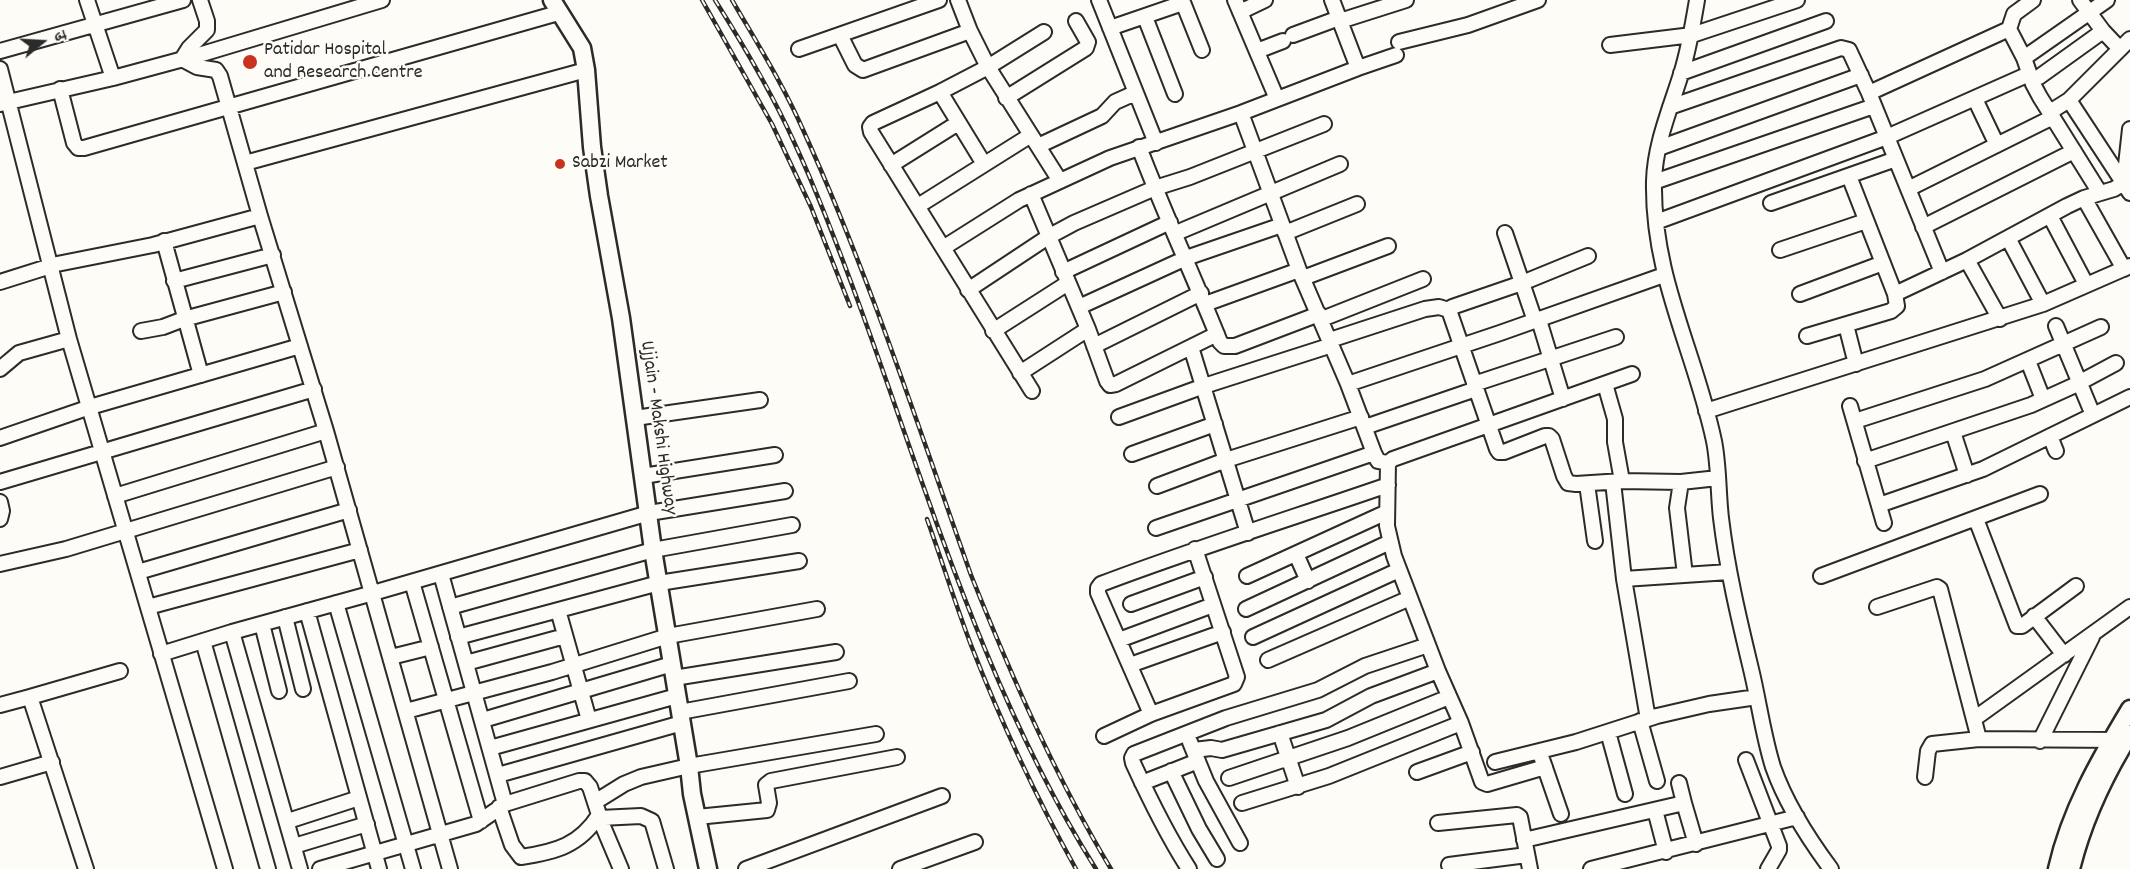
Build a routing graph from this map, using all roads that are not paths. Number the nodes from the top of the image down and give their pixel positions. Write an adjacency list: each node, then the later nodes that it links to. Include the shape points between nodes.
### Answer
1 (87, 0): 26 (street)
2 (183, 0): 26 (street)
3 (200, 0): 41 (street, via 207,30)
4 (382, 0): 41 (street)
5 (939, 0): 32 (street)
6 (958, 0): 29 (street)
7 (1098, 0): 27 (street)
8 (1265, 0): 19 (street)
9 (1332, 0): 23 (street)
10 (1406, 0): 23 (street)
11 (1538, 0): 43 (street, via 1398,49)
12 (1710, 0): 18 (street)
13 (1797, 0): 33 (street)
14 (2033, 0): 28 (street, via 2014,14)
15 (2080, 0): 21 (street)
16 (2107, 0): 21 (street)
17 (1182, 2): 22 (street); 37 (street)
18 (1697, 2): 33 (street)
19 (1238, 6): 39 (street)
20 (555, 7): 45 (main road, Ujjain - Makshi Highway, via 582,48); 60 (street)
21 (2090, 13): 30 (street); 40 (street)
22 (1145, 17): 27 (street); 53 (street)
23 (1340, 19): 39 (street); 43 (street)
24 (1076, 21): 54 (street, via 1088,42 1086,48)
25 (1826, 21): 46 (street)
26 (96, 25): 38 (street); 49 (street)
27 (1110, 28): 52 (street)
28 (2009, 29): 40 (street); 56 (street, via 1905,78)
29 (970, 31): 32 (street, via 863,70 855,65); 42 (street)
30 (2103, 31): 34 (street); 48 (street)
31 (1044, 32): 42 (street)
32 (840, 35): 36 (street)
33 (1692, 35): 35 (street); 46 (street)
34 (2125, 44): 58 (street)
35 (1610, 45)
36 (799, 49)
37 (1202, 50)
38 (0, 51)
39 (1257, 51): 55 (street)
40 (2024, 58): 48 (street)
41 (182, 59): 49 (street); 60 (street, via 196,67 216,70)
42 (988, 67): 51 (street); 54 (street)
43 (1358, 68): 55 (street)
44 (0, 69): 59 (street)
45 (586, 70): 77 (street); 175 (main road, Ujjain - Makshi Highway, via 593,157)
46 (1681, 73): 61 (street)
47 (1861, 75): 56 (street); 61 (street, via 1849,50 1841,48); 73 (street)
48 (2034, 75): 57 (street); 63 (street)
49 (113, 78): 50 (street)
50 (60, 89): 59 (street); 60 (street, via 78,148)
51 (940, 92): 64 (street); 80 (street, via 870,127)
52 (1135, 93): 68 (street, via 1115,102 1101,116); 69 (street)
53 (1175, 94)
54 (1006, 98): 68 (street)
55 (1277, 99): 62 (street)
56 (1871, 99): 67 (street); 83 (street)
57 (1975, 99): 67 (street); 70 (street)
58 (2069, 100): 63 (street); 85 (street)
59 (5, 102): 113 (street)
60 (230, 106): 77 (street)
61 (1670, 107): 73 (street)
62 (1241, 114): 69 (street); 75 (street)
63 (2052, 115): 70 (street); 74 (street)
64 (958, 123): 78 (street); 80 (street)
65 (1324, 124): 75 (street)
66 (2130, 129): 71 (street)
67 (1887, 138): 76 (street); 97 (street)
68 (1035, 141): 78 (street); 82 (street)
69 (1156, 143): 72 (street)
70 (1997, 145): 86 (street)
71 (2129, 146): 85 (street)
72 (1139, 147): 82 (street); 84 (street)
73 (1659, 148): 83 (street)
74 (2074, 151): 88 (street); 98 (street)
75 (1256, 152): 84 (street); 87 (street)
76 (1896, 159): 81 (street); 86 (street)
77 (245, 163): 94 (street)
78 (984, 164): 93 (street)
79 (1340, 164): 87 (street)
80 (891, 165): 93 (street)
81 (1849, 176): 91 (street); 96 (street)
82 (1060, 182): 89 (street)
83 (1654, 182): 97 (street)
84 (1155, 188): 99 (street); 102 (street)
85 (2128, 188): 88 (street)
86 (1908, 189): 98 (street)
87 (1270, 193): 99 (street); 100 (street)
88 (2100, 193): 90 (street)
89 (1031, 194): 102 (street); 106 (street)
90 (2084, 198): 95 (street); 114 (street)
91 (1771, 203)
92 (1357, 204): 100 (street)
93 (918, 206): 106 (street)
94 (260, 216): 104 (street); 108 (street)
95 (2050, 216): 103 (street); 123 (street)
96 (1866, 221): 107 (street); 112 (street)
97 (1656, 222): 117 (street)
98 (1923, 227): 115 (street)
99 (1173, 228): 110 (street); 118 (street)
100 (1284, 229): 110 (street); 116 (street)
101 (1505, 233): 122 (street)
102 (1048, 237): 118 (street); 124 (street)
103 (2008, 238): 111 (street); 129 (street)
104 (164, 242): 113 (street); 120 (street)
105 (1388, 246): 116 (street)
106 (943, 248): 124 (street)
107 (1780, 250)
108 (273, 255): 120 (street); 125 (street)
109 (1588, 256): 122 (street)
110 (1186, 258): 128 (street); 130 (street)
111 (1967, 260): 115 (street); 134 (street)
112 (1883, 263): 126 (street); 127 (street)
113 (50, 266): 121 (street); 145 (street)
114 (2127, 267): 123 (street)
115 (1942, 272): 127 (street)
116 (1301, 274): 128 (street); 132 (street)
117 (1664, 275): 135 (street); 173 (street)
118 (1065, 277): 130 (street); 141 (street)
119 (1423, 279): 132 (street)
120 (174, 281): 133 (street)
121 (0, 282)
122 (1522, 284): 131 (street); 135 (street)
123 (2086, 284): 129 (street)
124 (968, 290): 141 (street)
125 (284, 292): 133 (street); 149 (street)
126 (1800, 294)
127 (1895, 294): 136 (street, via 1897,306 1892,311)
128 (1203, 299): 142 (street); 150 (street)
129 (2043, 304): 134 (street)
130 (1079, 308): 139 (street)
131 (1449, 310): 146 (street, via 1425,309); 147 (street)
132 (1321, 316): 142 (street, via 1228,347); 146 (street)
133 (184, 319): 140 (street); 159 (street)
134 (2000, 319): 155 (street)
135 (1537, 320): 147 (street); 152 (street)
136 (1846, 324): 143 (street); 155 (street)
137 (2056, 326): 148 (street)
138 (2101, 327): 148 (street)
139 (1088, 329): 150 (street); 157 (street)
140 (141, 331)
141 (993, 331): 157 (street)
142 (1217, 334): 151 (street)
143 (1807, 336)
144 (1616, 337): 152 (street)
145 (69, 339): 156 (street, via 19,353); 172 (street)
146 (1331, 343): 161 (street); 163 (street)
147 (1461, 345): 161 (street); 164 (street)
148 (2064, 345): 153 (street); 160 (street)
149 (300, 346): 159 (street); 165 (street)
150 (1094, 346): 151 (street, via 1110,385)
151 (1191, 347): 163 (street)
152 (1550, 358): 164 (street); 168 (street)
153 (2028, 361): 169 (street); 177 (street)
154 (2116, 363): 160 (street)
155 (1856, 364): 173 (street)
156 (0, 369)
157 (1020, 373): 166 (street)
158 (1632, 374): 162 (street)
159 (201, 375): 172 (street)
160 (2079, 381): 169 (street); 174 (street)
161 (1348, 384): 178 (street)
162 (1605, 384): 168 (street); 197 (street, via 1615,419)
163 (1204, 386): 176 (street); 179 (street)
164 (1475, 387): 178 (street); 180 (street)
165 (314, 389): 181 (street); 186 (street)
166 (1032, 391)
167 (2130, 397): 174 (street)
168 (1563, 399): 180 (street)
169 (2043, 399): 182 (street)
170 (760, 400): 175 (street)
171 (1850, 406): 177 (street)
172 (90, 407): 184 (street); 186 (street)
173 (1706, 411): 196 (street)
174 (2093, 415): 183 (street)
175 (635, 417): 195 (main road, Ujjain - Makshi Highway)
176 (1119, 417)
177 (1855, 421): 191 (street)
178 (1363, 422): 187 (street); 190 (street)
179 (1215, 424): 188 (street); 190 (street)
180 (1489, 425): 192 (street); 200 (street, via 1499,453 1550,436 1568,483)
181 (326, 431): 193 (street); 205 (street)
182 (1953, 432): 191 (street); 194 (street)
183 (2049, 436): 185 (street); 194 (street)
184 (0, 438)
185 (2056, 451)
186 (102, 452): 198 (street); 205 (street)
187 (1374, 453): 192 (street, via 1378,460); 206 (street)
188 (1132, 454)
189 (775, 455): 195 (street)
190 (1226, 460): 202 (street); 206 (street)
191 (1865, 461): 208 (street)
192 (1388, 464): 201 (street)
193 (337, 467): 209 (street); 217 (street)
194 (1967, 475): 208 (street)
195 (643, 476): 211 (main road, Ujjain - Makshi Highway)
196 (1718, 478): 199 (street); 229 (street)
197 (1618, 481): 199 (street); 200 (street); 235 (street)
198 (0, 482)
199 (1672, 482): 231 (street)
200 (1587, 484): 219 (street)
201 (1388, 485): 210 (street); 218 (street)
202 (1157, 486)
203 (784, 491): 211 (street)
204 (2040, 494): 213 (street)
205 (115, 496): 217 (street)
206 (1239, 499): 216 (street); 218 (street)
207 (0, 502): 212 (street)
208 (1878, 505): 214 (street)
209 (349, 510): 222 (street); 228 (street)
210 (1387, 512): 220 (street); 224 (street)
211 (648, 513): 223 (main road, Ujjain - Makshi Highway); 230 (street)
212 (0, 519)
213 (1976, 519): 233 (street); 253 (street, via 2015,623 2022,626)
214 (1884, 523)
215 (792, 525): 223 (street)
216 (1156, 528)
217 (125, 529): 226 (street, via 66,549); 228 (street)
218 (1248, 533): 221 (street)
219 (1595, 541)
220 (1390, 542): 227 (street); 236 (street)
221 (1195, 549): 234 (street); 264 (street, via 1101,584 1098,593)
222 (360, 550): 240 (street); 245 (street)
223 (653, 550): 238 (main road, Ujjain - Makshi Highway); 246 (street)
224 (1296, 554): 232 (street); 236 (street)
225 (799, 561): 238 (street)
226 (0, 564)
227 (1399, 570): 241 (street); 262 (street)
228 (138, 572): 245 (street)
229 (1729, 572): 231 (street); 284 (street)
230 (441, 574): 237 (street); 246 (street)
231 (1682, 575): 235 (street)
232 (1247, 576)
233 (1821, 576)
234 (1205, 577): 243 (street); 244 (street)
235 (1624, 579): 295 (street)
236 (1308, 581): 250 (street)
237 (412, 582): 240 (street); 266 (street)
238 (659, 583): 251 (street); 260 (main road, Ujjain - Makshi Highway)
239 (2076, 586): 253 (street)
240 (373, 593): 242 (street); 270 (street)
241 (1410, 598): 265 (street); 271 (street)
242 (336, 603): 252 (street); 346 (street)
243 (1131, 604)
244 (1214, 605): 257 (street); 264 (street)
245 (148, 607): 268 (street)
246 (450, 607): 261 (street)
247 (1877, 607): 292 (street, via 1926,589 1940,589)
248 (2130, 608): 258 (street)
249 (817, 609): 260 (street)
250 (1246, 609)
251 (558, 610): 259 (street); 261 (street)
252 (307, 611): 254 (street); 328 (street)
253 (2034, 616): 269 (street)
254 (285, 617): 255 (street); 279 (street)
255 (262, 624): 256 (street); 280 (street)
256 (232, 632): 263 (street); 337 (street)
257 (1223, 633): 274 (street); 291 (street, via 1238,676 1234,684)
258 (2093, 635): 269 (street); 304 (street)
259 (565, 636): 272 (street); 273 (street)
260 (668, 636): 273 (street); 276 (main road, Ujjain - Makshi Highway)
261 (458, 637): 272 (street)
262 (1253, 637)
263 (203, 640): 268 (street); 358 (street)
264 (1119, 640): 274 (street)
265 (1428, 645): 277 (street); 297 (street, via 1365,666 1318,690)
266 (430, 647): 270 (street); 286 (street)
267 (836, 652): 276 (street)
268 (161, 654): 357 (street)
269 (2064, 655): 292 (street)
270 (391, 657): 290 (street)
271 (1268, 660)
272 (466, 663): 282 (street)
273 (574, 665): 281 (street); 282 (street)
274 (1130, 665): 291 (street)
275 (120, 671): 283 (street)
276 (673, 671): 281 (street); 288 (main road, Ujjain - Makshi Highway)
277 (1438, 671): 285 (street); 299 (street, via 1371,696 1326,720)
278 (849, 681): 288 (street)
279 (303, 689)
280 (279, 691)
281 (580, 691): 293 (street); 294 (street)
282 (474, 692): 286 (street); 293 (street)
283 (30, 697): 287 (street); 312 (street)
284 (1758, 697): 295 (street); 336 (street, via 1774,767)
285 (1449, 698): 296 (street); 310 (street)
286 (446, 700): 290 (street); 338 (street)
287 (0, 705)
288 (680, 710): 294 (street); 314 (main road, Ujjain - Makshi Highway); 318 (street)
289 (2130, 710): 302 (main road)
290 (406, 711): 342 (street)
291 (1151, 714): 301 (street)
292 (1974, 719): 303 (street)
293 (483, 720): 305 (street)
294 (590, 720): 305 (street)
295 (1644, 720): 298 (street); 322 (street)
296 (1461, 723): 307 (street); 325 (street)
297 (1186, 732): 308 (street); 323 (street, via 1134,754 1133,763)
298 (1608, 732): 306 (street); 326 (street)
299 (1280, 733): 308 (street); 310 (street)
300 (876, 734): 314 (street)
301 (1104, 736)
302 (2123, 738): 304 (street); 355 (main road, via 2073,816)
303 (1979, 739): 304 (street); 320 (street, via 1932,744)
304 (2040, 741)
305 (490, 748): 318 (street)
306 (1539, 751): 313 (street); 315 (street)
307 (1472, 752): 315 (street, via 1484,784); 317 (street)
308 (1196, 755): 316 (street); 345 (street)
309 (897, 757): 335 (street, via 771,781 766,785 767,810)
310 (1288, 759): 321 (street); 325 (street)
311 (1746, 760): 341 (street)
312 (52, 762): 319 (street); 356 (street)
313 (1495, 762)
314 (689, 766): 333 (street, via 624,784); 335 (main road, Ujjain - Makshi Highway)
315 (1545, 767): 334 (street)
316 (1171, 771): 323 (street); 352 (street)
317 (1417, 772)
318 (498, 775): 331 (street)
319 (0, 777)
320 (1925, 777)
321 (1229, 778)
322 (1657, 781)
323 (1142, 783): 369 (street, via 1168,837)
324 (1679, 783): 330 (street)
325 (1298, 787): 329 (street)
326 (1626, 794)
327 (942, 796): 367 (street)
328 (359, 798): 337 (street); 340 (street)
329 (1242, 803)
330 (1684, 803): 332 (street); 347 (street)
331 (502, 806): 333 (street, via 585,781); 333 (street, via 512,845 521,857 568,845 591,828); 338 (street)
332 (1655, 810): 343 (street); 350 (street)
333 (598, 811): 364 (street); 365 (street, via 652,821)
334 (1562, 814)
335 (697, 817): 366 (main road, Ujjain - Makshi Highway)
336 (1797, 818): 341 (street); 373 (street)
337 (288, 821): 348 (street)
338 (481, 822): 342 (street)
339 (1438, 823): 343 (street, via 1517,815)
340 (367, 824): 348 (street); 349 (street)
341 (1770, 825): 347 (street); 372 (street, via 1779,850)
342 (439, 834): 346 (street); 363 (street)
343 (1524, 840): 351 (street)
344 (975, 842): 368 (street)
345 (1240, 843)
346 (405, 844): 349 (street); 362 (street)
347 (1696, 844): 350 (street)
348 (294, 846): 359 (street)
349 (375, 852): 360 (street); 361 (street)
350 (1666, 852): 353 (street)
351 (1527, 855): 354 (street); 370 (street)
352 (1217, 859)
353 (1650, 862): 371 (street)
354 (1449, 865)
355 (2065, 867)
356 (86, 869)
357 (225, 869)
358 (268, 869)
359 (300, 869)
360 (320, 869)
361 (379, 869)
362 (413, 869)
363 (450, 869)
364 (621, 869)
365 (666, 869)
366 (708, 869)
367 (746, 869)
368 (900, 869)
369 (1189, 869)
370 (1530, 869)
371 (1591, 869)
372 (1768, 869)
373 (1832, 869)

